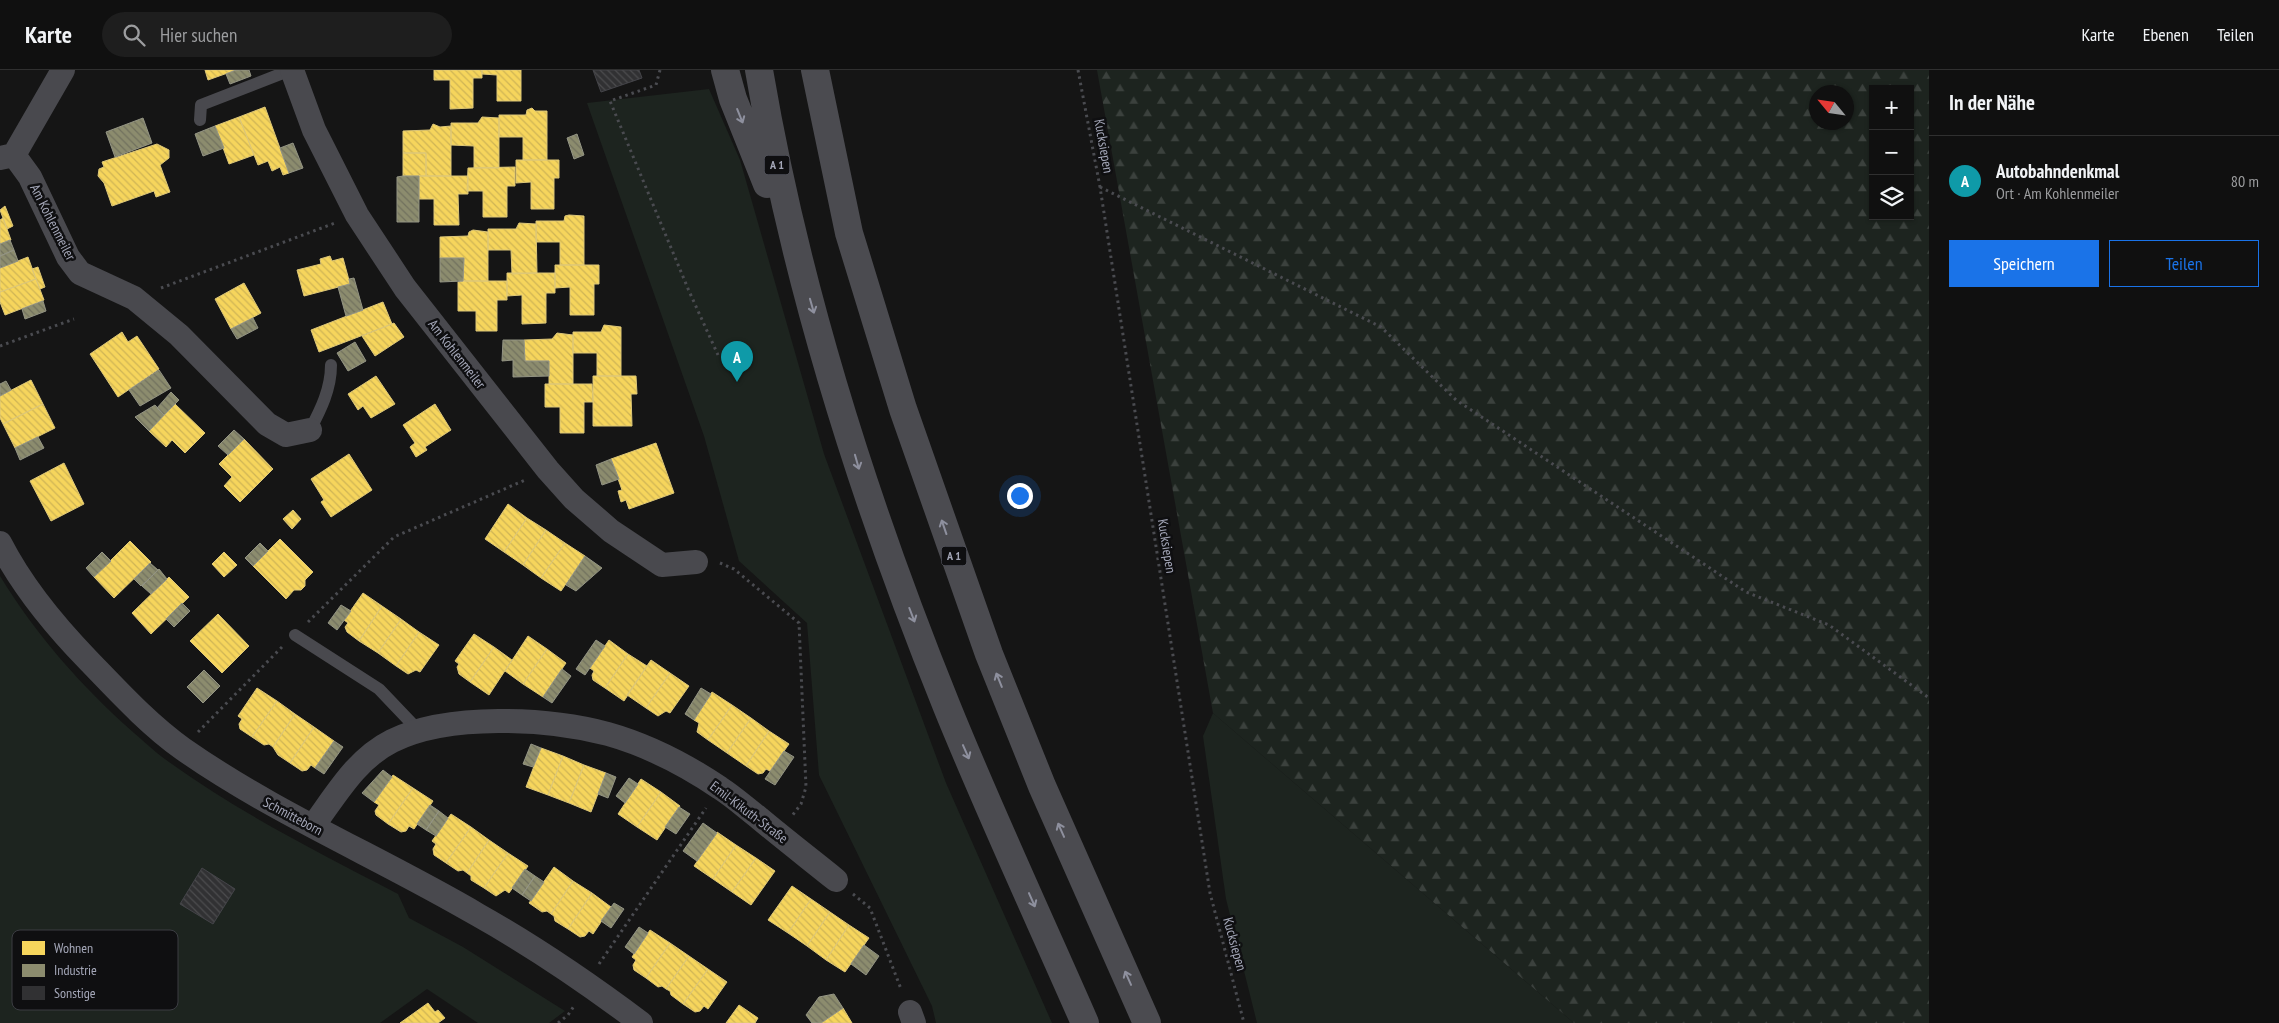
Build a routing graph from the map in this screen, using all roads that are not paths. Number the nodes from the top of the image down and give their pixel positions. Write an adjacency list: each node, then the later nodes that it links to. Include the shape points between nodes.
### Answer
1 (62, 70): 7 (street, Am Kohlenmeiler)
2 (291, 70): 6 (lane, via 201,105); 12 (street, Am Kohlenmeiler, via 314,130 357,215 405,288 548,470 574,499 611,531 662,565)
3 (725, 70): 8 (highway, one-way to 8)
4 (759, 70): 8 (highway, A 1)
5 (815, 70): 19 (highway, A 1, one-way to 5, via 1042,786 906,418 850,233)
6 (200, 120)
7 (7, 156): 10 (street, Am Kohlenmeiler, via 30,177 68,257 80,273 134,298 179,335 267,424 286,435)
8 (798, 259): 18 (highway, A 1, one-way to 18, via 867,494 936,679)
9 (331, 364): 10 (lane, via 331,380)
10 (310, 430)
11 (0, 543): 15 (street, Schmitteborn, via 11,564 61,632 119,693 182,748 249,792)
12 (696, 562)
13 (295, 635): 14 (lane, via 379,689)
14 (419, 731): 15 (street, Emil-Kikuth-Straße, via 371,755 349,776); 16 (street, Emil-Kikuth-Straße, via 472,722 540,723 608,734 664,755 721,788)
15 (313, 826): 17 (street, Schmitteborn, via 479,915 588,983)
16 (836, 880)
17 (641, 1023)
18 (1085, 1023)
19 (1147, 1023)

